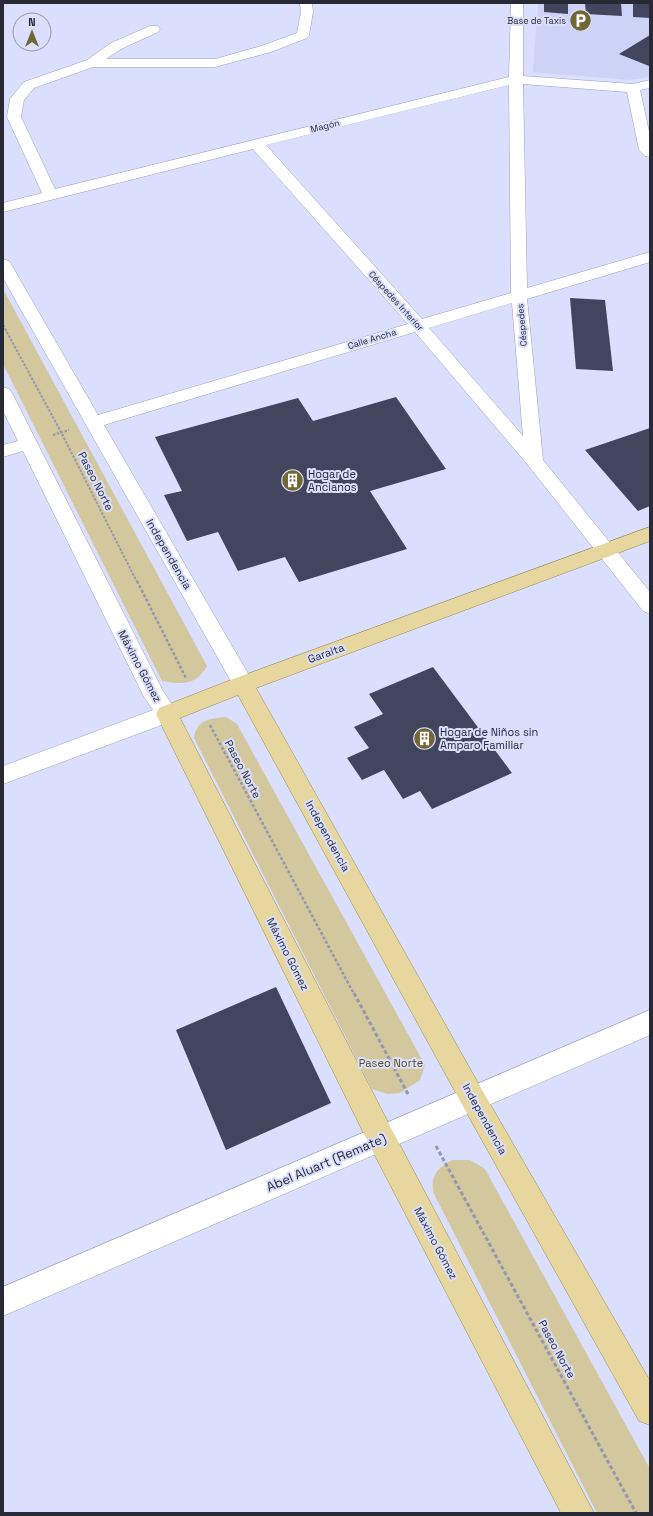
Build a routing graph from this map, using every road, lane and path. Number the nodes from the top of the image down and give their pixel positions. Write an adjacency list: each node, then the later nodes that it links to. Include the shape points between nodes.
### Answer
1 (306, 3): 4 (street, via 303,35 266,49 214,63)
2 (517, 3): 5 (street, Céspedes)
3 (154, 29): 4 (street, via 116,46)
4 (92, 63): 10 (street, via 30,85 17,99 14,117)
5 (516, 80): 7 (street, Magón); 8 (street, Magón); 14 (street, Céspedes)
6 (650, 84): 7 (street, Magón)
7 (633, 88): 9 (street, via 646,150)
8 (256, 143): 10 (street, Magón); 16 (street, Céspedes Interior)
9 (650, 154)
10 (50, 195): 11 (street, Magón)
11 (3, 208)
12 (650, 257): 14 (street, Calle Ancha)
13 (3, 264): 18 (street, Independencia)
14 (519, 296): 16 (street, Calle Ancha); 22 (street, Céspedes)
15 (3, 324): 19 (path, Paseo Norte)
16 (418, 325): 18 (street, Calle Ancha); 22 (street, Céspedes Interior)
17 (3, 393): 20 (street, Máximo Gómez)
18 (94, 422): 19 (path); 26 (street, Independencia)
19 (61, 432): 20 (path); 27 (path, Paseo Norte)
20 (28, 444): 21 (street); 28 (street, Máximo Gómez, via 155,696)
21 (3, 452)
22 (534, 460): 24 (street)
23 (650, 534): 24 (main road, Garaita)
24 (606, 551): 25 (street); 26 (main road, Garaita)
25 (650, 606)
26 (243, 684): 27 (main road, Garaita); 31 (main road, Independencia)
27 (197, 702): 28 (main road, Garaita); 32 (path, Paseo Norte)
28 (167, 714): 29 (street, Garaita); 33 (main road, Máximo Gómez)
29 (3, 774)
30 (650, 1022): 31 (street, Abel Aluart (Remate))
31 (473, 1099): 32 (street, Abel Aluart (Remate)); 35 (main road, Independencia)
32 (422, 1120): 33 (street, Abel Aluart (Remate)); 37 (path, Paseo Norte)
33 (381, 1138): 34 (street, Abel Aluart (Remate)); 36 (main road, Máximo Gómez)
34 (3, 1302)
35 (650, 1410)
36 (578, 1513)
37 (636, 1513)

